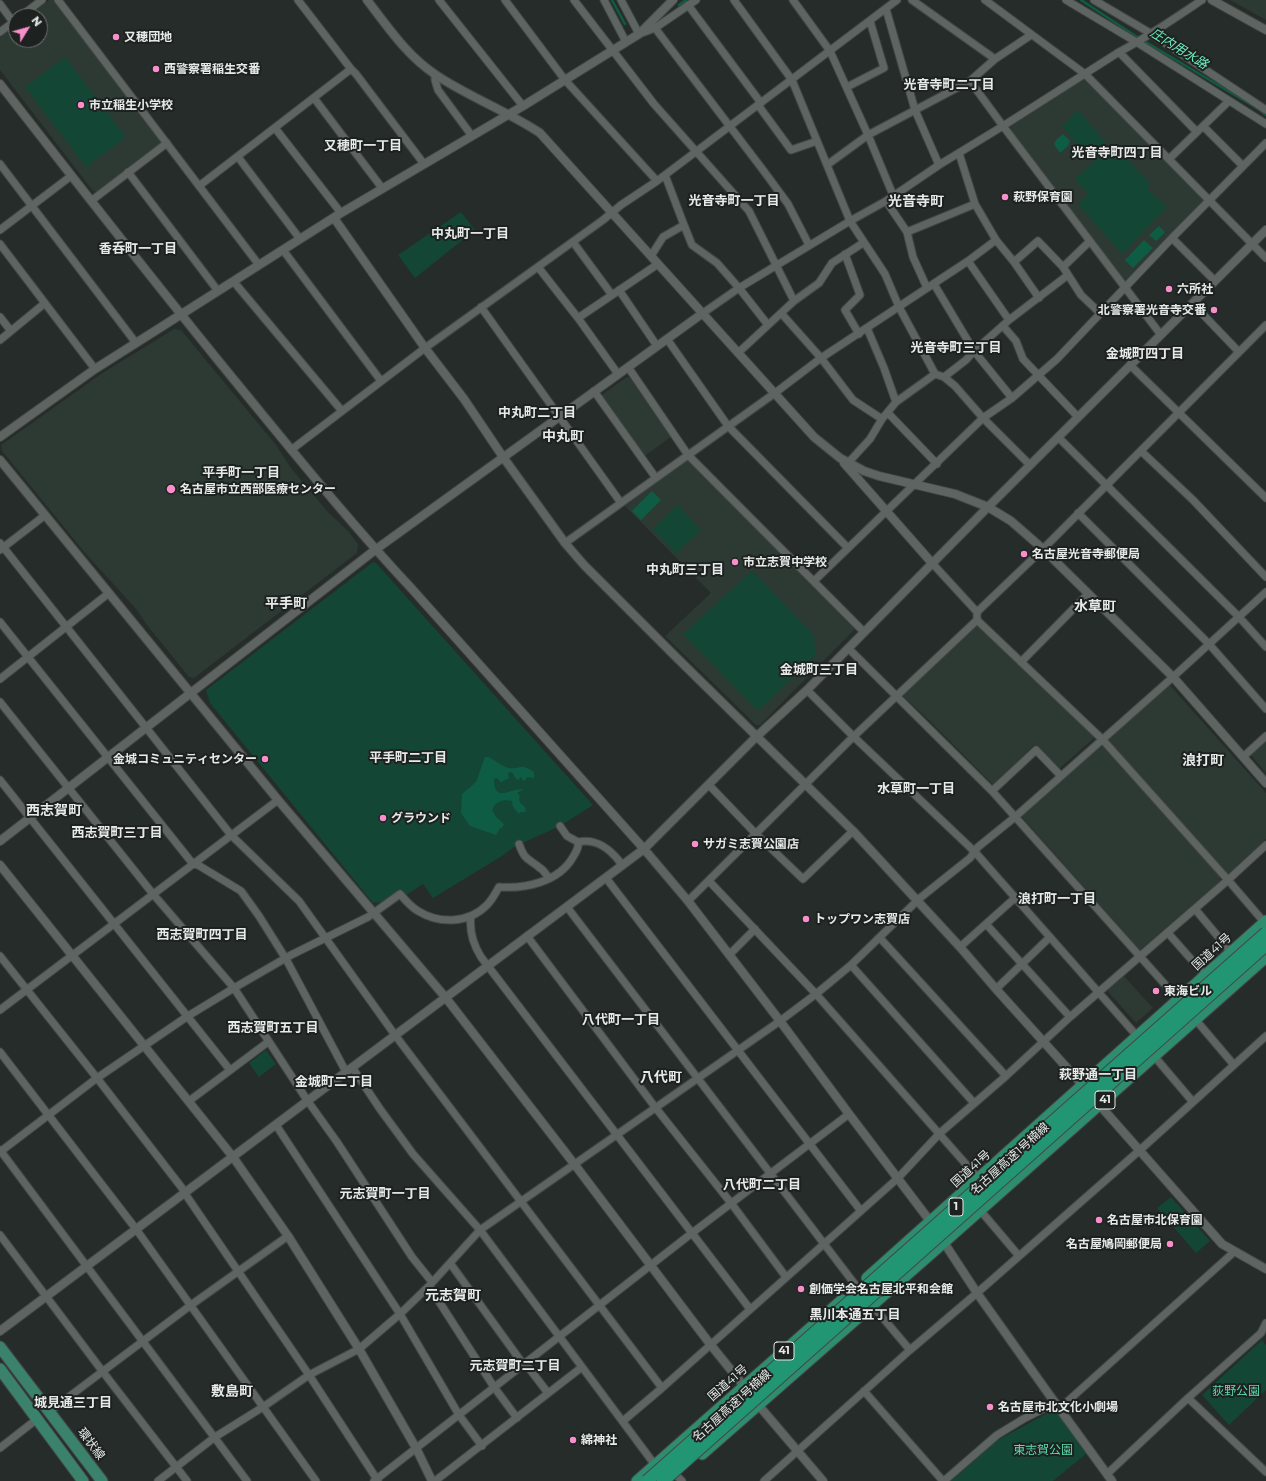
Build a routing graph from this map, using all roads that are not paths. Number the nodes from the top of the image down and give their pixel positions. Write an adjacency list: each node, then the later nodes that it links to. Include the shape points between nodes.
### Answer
1 (42, 0): 23 (street)
2 (58, 0): 61 (street)
3 (367, 0): 38 (street, via 409,52)
4 (439, 0): 48 (street)
5 (505, 0): 40 (street)
6 (574, 0): 33 (street)
7 (604, 0): 32 (street)
8 (621, 0): 29 (street)
9 (673, 0): 29 (street)
10 (696, 0): 22 (street)
11 (734, 0): 41 (street)
12 (793, 0): 34 (street)
13 (898, 0): 24 (street)
14 (912, 0): 36 (street)
15 (985, 0): 30 (street)
16 (1066, 0): 31 (street)
17 (1094, 0): 31 (street)
18 (1202, 0): 31 (street)
19 (1212, 0): 28 (street)
20 (300, 1): 37 (street)
21 (0, 4): 25 (street)
22 (688, 5): 27 (street); 47 (street)
23 (32, 8)
24 (886, 9): 26 (street); 49 (street)
25 (8, 13)
26 (870, 21): 34 (street); 44 (street, via 884,68)
27 (655, 28): 29 (street); 55 (street)
28 (1266, 30)
29 (639, 34): 32 (street)
30 (1031, 35): 36 (street); 39 (street)
31 (1144, 38): 35 (street); 46 (street); 50 (street)
32 (626, 42): 33 (street)
33 (613, 51): 40 (street); 63 (street)
34 (830, 51): 41 (street); 44 (street)
35 (1119, 52): 39 (street); 57 (street)
36 (995, 59): 42 (street)
37 (351, 70): 45 (street); 68 (street)
38 (435, 74): 51 (street); 59 (street, via 438,90)
39 (1085, 74): 53 (street); 66 (street)
40 (565, 80): 48 (street); 75 (street)
41 (792, 80): 47 (street); 60 (street)
42 (970, 81): 49 (street); 53 (street)
43 (0, 84): 74 (street)
44 (847, 87): 58 (street)
45 (314, 98): 56 (street); 77 (street)
46 (1229, 101): 52 (street); 54 (street)
47 (759, 104): 55 (street); 60 (street, via 790,150)
48 (524, 106): 51 (street)
49 (915, 110): 58 (street); 70 (street)
50 (1266, 110)
51 (508, 114): 59 (street); 84 (street, via 540,133)
52 (1266, 124)
53 (1003, 126): 64 (street); 94 (street)
54 (1203, 126): 57 (street); 71 (street)
55 (729, 127): 63 (street); 99 (street, via 788,204)
56 (275, 128): 65 (street); 85 (street)
57 (1197, 132): 66 (street)
58 (868, 135): 69 (street); 78 (street)
59 (472, 136): 68 (street)
60 (817, 141): 69 (street)
61 (167, 143): 72 (street); 76 (street)
62 (1266, 143): 71 (street)
63 (696, 152): 73 (street); 107 (street, via 749,211)
64 (959, 153): 70 (street); 82 (street)
65 (238, 157): 76 (street); 92 (street)
66 (1169, 159): 79 (street)
67 (0, 164): 83 (street)
68 (424, 164): 77 (street)
69 (827, 165): 86 (street)
70 (939, 165): 78 (street)
71 (1243, 166): 79 (street)
72 (128, 172): 80 (street); 119 (street)
73 (665, 175): 75 (street); 87 (street)
74 (71, 176): 80 (street); 83 (street)
75 (657, 181): 84 (street)
76 (199, 186): 108 (street)
77 (382, 188): 85 (street)
78 (893, 195): 81 (street)
79 (1210, 200): 91 (street); 97 (street)
80 (91, 201): 130 (street)
81 (886, 201): 86 (street); 90 (street)
82 (975, 204): 90 (street); 93 (street)
83 (32, 206): 88 (street); 143 (street)
84 (612, 213): 95 (street); 102 (street)
85 (337, 216): 92 (street); 145 (street)
86 (850, 221): 96 (street); 99 (street)
87 (684, 225): 102 (street, via 663,237); 115 (street, via 692,245 717,264)
88 (0, 230)
89 (1266, 230): 97 (street)
90 (907, 232): 116 (street, via 913,257)
91 (1172, 238): 112 (street); 117 (street)
92 (300, 239): 100 (street)
93 (996, 240): 104 (street); 105 (street)
94 (1090, 241): 110 (street); 117 (street)
95 (573, 242): 109 (street); 120 (street)
96 (863, 243): 101 (street); 126 (street, via 884,274)
97 (1252, 243): 103 (street); 112 (street)
98 (0, 244): 123 (street)
99 (809, 245): 107 (street)
100 (283, 250): 108 (street); 157 (street)
101 (845, 254): 122 (street, via 832,263 819,283); 139 (street, via 860,295 845,310)
102 (651, 256): 106 (street)
103 (1266, 258)
104 (968, 261): 114 (street); 133 (street)
105 (1014, 262): 110 (street, via 1038,241); 121 (street)
106 (658, 264): 118 (street); 127 (street)
107 (777, 264): 115 (street); 122 (street)
108 (259, 265): 113 (street)
109 (538, 267): 125 (street); 132 (street)
110 (1063, 267): 111 (street)
111 (1068, 276): 121 (street); 129 (street, via 1081,295)
112 (1215, 281): 124 (street)
113 (234, 282): 119 (street); 162 (street)
114 (934, 284): 116 (street); 146 (street)
115 (739, 288): 127 (street); 134 (street)
116 (927, 288): 126 (street)
117 (1126, 288): 129 (street); 140 (street)
118 (619, 290): 120 (street); 144 (street)
119 (218, 291): 130 (street)
120 (612, 295): 132 (street)
121 (1039, 298): 133 (street)
122 (794, 300): 128 (street)
123 (45, 303): 138 (street); 152 (street)
124 (1193, 304): 140 (street); 148 (street)
125 (481, 307): 145 (street); 165 (street)
126 (899, 307): 137 (street); 154 (street)
127 (703, 313): 141 (street); 147 (street)
128 (781, 313): 134 (street); 149 (street)
129 (1100, 313): 155 (street)
130 (182, 315): 143 (street); 172 (street)
131 (0, 317): 138 (street)
132 (578, 318): 153 (street)
133 (1009, 320): 136 (street)
134 (768, 325): 147 (street)
135 (1266, 325): 148 (street)
136 (1003, 326): 146 (street); 155 (street, via 1016,341 1023,359)
137 (867, 328): 139 (street); 161 (street)
138 (12, 330): 142 (street)
139 (859, 334): 149 (street)
140 (1161, 335): 150 (street)
141 (667, 339): 144 (street); 169 (street)
142 (0, 340)
143 (136, 343): 152 (street)
144 (658, 346): 151 (street)
145 (425, 348): 157 (street); 175 (street, via 464,399)
146 (974, 351): 156 (street); 160 (street)
147 (738, 352): 159 (street)
148 (1239, 352): 164 (street)
149 (821, 358): 159 (street); 168 (street, via 853,400)
150 (1130, 365): 164 (street); 166 (street)
151 (628, 367): 153 (street); 174 (street)
152 (95, 369): 170 (street)
153 (618, 374): 158 (street)
154 (934, 374): 156 (street); 161 (street)
155 (1039, 375): 160 (street); 166 (street)
156 (944, 377): 167 (street)
157 (381, 381): 162 (street)
158 (594, 391): 165 (street); 181 (street)
159 (774, 393): 169 (street); 176 (street, via 814,437)
160 (1012, 398): 167 (street)
161 (896, 402): 163 (street)
162 (342, 410): 172 (street)
163 (888, 412): 168 (street); 179 (street)
164 (1178, 413): 173 (street); 184 (street)
165 (559, 416): 175 (street); 185 (street)
166 (1078, 417): 171 (street)
167 (983, 418): 179 (street); 180 (street)
168 (882, 419): 178 (street, via 870,439)
169 (728, 426): 174 (street); 192 (street)
170 (0, 437)
171 (1058, 437): 180 (street); 183 (street)
172 (291, 450): 194 (street)
173 (1140, 451): 183 (street); 196 (street, via 1193,500)
174 (688, 455): 181 (street); 197 (street)
175 (503, 457): 190 (street); 194 (street)
176 (840, 458): 178 (street); 187 (street)
177 (0, 460): 189 (street)
178 (848, 463): 182 (street, via 880,476)
179 (937, 464): 182 (street)
180 (1030, 465): 186 (street)
181 (656, 478): 185 (street)
182 (913, 484): 186 (street, via 955,494); 187 (street)
183 (1106, 485): 188 (street); 202 (street)
184 (1266, 498)
185 (622, 503): 190 (street)
186 (988, 507): 193 (street, via 1011,521); 195 (street)
187 (885, 512): 192 (street); 195 (street)
188 (1078, 513): 193 (street); 207 (street)
189 (44, 516): 191 (street); 199 (street)
190 (565, 543): 221 (street)
191 (1, 547): 205 (street)
192 (848, 548): 197 (street)
193 (1043, 549): 200 (street); 201 (street)
194 (375, 550): 215 (street); 244 (street)
195 (932, 563): 201 (street); 206 (street)
196 (1266, 577)
197 (814, 581): 206 (street)
198 (1266, 592): 202 (street)
199 (109, 593): 205 (street); 215 (street)
200 (1088, 594): 211 (street); 212 (street)
201 (977, 612): 203 (street)
202 (1239, 617): 207 (street); 208 (street)
203 (977, 620): 211 (street); 216 (street)
204 (0, 622): 210 (street)
205 (66, 627): 210 (street); 219 (street)
206 (864, 632): 209 (street)
207 (1209, 644): 212 (street); 218 (street)
208 (1266, 647)
209 (848, 648): 214 (street); 216 (street)
210 (28, 657): 213 (street); 225 (street)
211 (1021, 662): 223 (street)
212 (1173, 677): 223 (street); 224 (street)
213 (0, 679)
214 (807, 690): 221 (street); 222 (street)
215 (191, 693): 219 (street); 233 (street)
216 (897, 696): 222 (street); 232 (street)
217 (0, 702): 231 (street)
218 (1266, 709)
219 (146, 728): 225 (street); 239 (street)
220 (1266, 736): 224 (street)
221 (756, 737): 229 (street); 230 (street)
222 (854, 737): 229 (street); 245 (street)
223 (1102, 739): 226 (street); 251 (street)
224 (1243, 757): 228 (street)
225 (108, 758): 231 (street); 247 (street)
226 (1060, 775): 232 (street, via 1036,750); 234 (street)
227 (0, 780): 235 (street)
228 (1266, 783)
229 (805, 784): 237 (street); 238 (street)
230 (709, 785): 238 (street); 244 (street)
231 (69, 788): 235 (street); 253 (street)
232 (992, 790): 234 (street)
233 (278, 800): 239 (street); 259 (street)
234 (1015, 816): 245 (street); 276 (street)
235 (30, 818): 240 (street); 261 (street)
236 (560, 826): 241 (street, via 568,836)
237 (853, 831): 238 (street, via 803,880); 256 (street)
238 (756, 834): 252 (street)
239 (231, 835): 247 (street); 268 (street, via 299,901)
240 (0, 841)
241 (578, 842): 246 (street, via 587,840 599,843 610,850); 249 (street, via 579,847 572,859)
242 (519, 844): 249 (street, via 528,861 541,868)
243 (1266, 845): 251 (street)
244 (644, 849): 250 (street); 255 (street)
245 (975, 852): 254 (street); 256 (street)
246 (620, 862)
247 (193, 864): 253 (street); 278 (street, via 241,891)
248 (0, 865): 273 (street)
249 (549, 878): 260 (street, via 522,887 499,887 486,906)
250 (606, 878): 257 (street); 301 (street)
251 (1228, 880): 258 (street); 263 (street)
252 (709, 881): 255 (street); 264 (street)
253 (153, 894): 261 (street); 283 (street)
254 (1016, 897): 262 (street); 267 (street)
255 (688, 901): 274 (street)
256 (917, 901): 269 (street); 271 (street)
257 (566, 907): 266 (street); 309 (street)
258 (1194, 910): 265 (street); 272 (street)
259 (373, 913): 260 (street, via 400,894 416,910 436,919 448,921); 268 (street); 288 (street)
260 (471, 916): 281 (street, via 474,944)
261 (114, 923): 273 (street); 291 (street)
262 (986, 924): 271 (street); 279 (street)
263 (1265, 925): 272 (highway, 国道41号 / 41); 406 (highway, 名古屋高速1号楠線 / 1, bridge)
264 (755, 929): 274 (street); 287 (street)
265 (1168, 933): 276 (street); 282 (street)
266 (527, 936): 281 (street); 316 (street)
267 (1050, 937): 279 (street); 286 (street)
268 (325, 938): 278 (street); 295 (street)
269 (880, 938): 280 (street); 307 (street)
270 (1266, 945): 407 (highway, 名古屋高速1号楠線 / 1, bridge)
271 (960, 946): 285 (street)
272 (1231, 952): 282 (highway, 国道41号 / 41)
273 (72, 955): 284 (street); 300 (street)
274 (728, 955): 294 (street)
275 (0, 956): 284 (street)
276 (1140, 957): 286 (street); 289 (street)
277 (1266, 957): 293 (highway, 41)
278 (286, 959): 283 (street); 306 (street)
279 (1022, 964): 285 (street); 292 (street)
280 (851, 965): 287 (street); 314 (street)
281 (488, 966): 288 (street); 321 (street)
282 (1205, 975): 289 (highway, 国道41号 / 41)
283 (234, 988): 291 (street); 298 (street)
284 (26, 989): 290 (street); 308 (street)
285 (996, 989): 299 (street)
286 (1099, 993): 292 (street); 296 (street)
287 (816, 994): 294 (street); 320 (street)
288 (446, 998): 295 (street); 326 (street)
289 (1178, 999): 296 (highway, 国道41号 / 41)
290 (0, 1010)
291 (188, 1016): 300 (street); 305 (street)
292 (1070, 1018): 299 (street)
293 (1195, 1019): 303 (highway, 41); 304 (street)
294 (780, 1021): 301 (street); 317 (street)
295 (395, 1036): 306 (street); 331 (street)
296 (1137, 1036): 310 (highway, 国道41号 / 41)
297 (1266, 1036): 304 (street)
298 (268, 1042): 305 (street); 311 (street)
299 (1043, 1042): 307 (street); 310 (street)
300 (144, 1045): 308 (street); 312 (street)
301 (738, 1050): 309 (street); 322 (street)
302 (0, 1052): 318 (street)
303 (1154, 1056): 313 (street); 315 (highway, 41)
304 (1234, 1065): 313 (street)
305 (230, 1070): 312 (street)
306 (349, 1070): 311 (street); 337 (street, via 413,1154)
307 (1006, 1076): 314 (street)
308 (98, 1078): 318 (street); 330 (street)
309 (697, 1078): 316 (street); 327 (street)
310 (1082, 1086): 315 (street); 329 (highway, 国道41号 / 41)
311 (307, 1100): 319 (street); 351 (street)
312 (189, 1101): 325 (street)
313 (1193, 1102): 323 (street)
314 (974, 1104): 320 (street)
315 (1099, 1104): 323 (street); 333 (highway, 41)
316 (655, 1108): 321 (street); 332 (street)
317 (848, 1114): 322 (street); 328 (street)
318 (49, 1116): 324 (street); 336 (street)
319 (276, 1125): 325 (street); 359 (street)
320 (940, 1133): 328 (street); 329 (street)
321 (617, 1135): 326 (street); 338 (street)
322 (810, 1144): 327 (street); 334 (street)
323 (1140, 1150): 343 (street, via 1222,1244); 344 (street)
324 (0, 1151): 347 (street)
325 (233, 1157): 330 (street); 340 (street)
326 (575, 1165): 331 (street); 346 (street)
327 (770, 1173): 332 (street); 342 (street)
328 (898, 1178): 334 (street); 335 (street)
329 (979, 1179): 335 (highway, 国道41号 / 41)
330 (185, 1193): 336 (street); 349 (street)
331 (521, 1202): 337 (street); 357 (street)
332 (731, 1203): 338 (street); 350 (street)
333 (980, 1210): 341 (highway, 41); 344 (street)
334 (861, 1211): 342 (street)
335 (930, 1221): 341 (street); 352 (highway, 国道41号 / 41)
336 (136, 1229): 347 (street); 355 (street)
337 (480, 1230): 345 (street); 362 (street)
338 (692, 1233): 346 (street); 358 (street)
339 (0, 1235): 354 (street)
340 (288, 1236): 349 (street); 366 (street)
341 (944, 1242): 353 (street); 356 (highway, 41)
342 (824, 1244): 350 (street); 352 (street)
343 (1234, 1252): 348 (street); 380 (street)
344 (1019, 1256): 353 (street)
345 (450, 1263): 351 (street); 368 (street)
346 (651, 1266): 357 (street); 364 (street)
347 (87, 1267): 354 (street); 363 (street)
348 (1266, 1269)
349 (238, 1271): 355 (street); 372 (street)
350 (786, 1277): 358 (street)
351 (430, 1284): 359 (street); 374 (street)
352 (857, 1287): 373 (highway, 国道41号 / 41)
353 (977, 1293): 367 (street); 380 (street)
354 (47, 1297): 361 (street); 371 (street)
355 (191, 1305): 363 (street); 381 (street)
356 (872, 1305): 367 (street); 379 (highway, 41)
357 (600, 1306): 362 (street); 375 (street)
358 (750, 1309): 364 (street)
359 (400, 1314): 366 (street); 383 (street)
360 (1266, 1323): 378 (street, via 1261,1333)
361 (0, 1331)
362 (560, 1336): 368 (street); 369 (street)
363 (143, 1342): 371 (street); 387 (street)
364 (710, 1344): 373 (street); 375 (street)
365 (0, 1347): 382 (main road, 環状線)
366 (359, 1349): 372 (street); 390 (street)
367 (910, 1350): 376 (street)
368 (524, 1364): 374 (street); 377 (street)
369 (582, 1367): 377 (street); 386 (street)
370 (0, 1369): 385 (main road)
371 (103, 1372): 382 (street); 393 (street)
372 (309, 1375): 381 (street); 397 (street)
373 (744, 1386): 379 (street); 392 (highway, 国道41号 / 41)
374 (494, 1387): 383 (street); 384 (street)
375 (662, 1388): 386 (street)
376 (864, 1391): 391 (street); 410 (street)
377 (548, 1393): 384 (street)
378 (1188, 1398): 394 (street); 395 (street)
379 (758, 1406): 391 (street); 396 (highway, 41)
380 (1057, 1406): 395 (street); 410 (street, via 1025,1418 997,1435)
381 (263, 1407): 387 (street); 403 (street)
382 (50, 1411): 399 (main road, 環状線)
383 (458, 1415): 388 (street); 390 (street)
384 (517, 1418): 388 (street)
385 (37, 1419): 389 (street); 398 (main road)
386 (623, 1421): 392 (street)
387 (215, 1437): 393 (street); 402 (street)
388 (482, 1446): 404 (street)
389 (0, 1448)
390 (416, 1448): 397 (street); 404 (street)
391 (796, 1451): 408 (street); 409 (street)
392 (655, 1465): 405 (highway, 国道41号 / 41)
393 (176, 1466): 400 (street); 401 (street)
394 (1266, 1472)
395 (1110, 1478)
396 (677, 1479)
397 (376, 1480)
398 (83, 1481)
399 (102, 1481)
400 (158, 1481)
401 (187, 1481)
402 (247, 1481)
403 (316, 1481)
404 (434, 1481)
405 (637, 1481)
406 (647, 1481)
407 (663, 1481)
408 (764, 1481)
409 (823, 1481)
410 (943, 1481)

